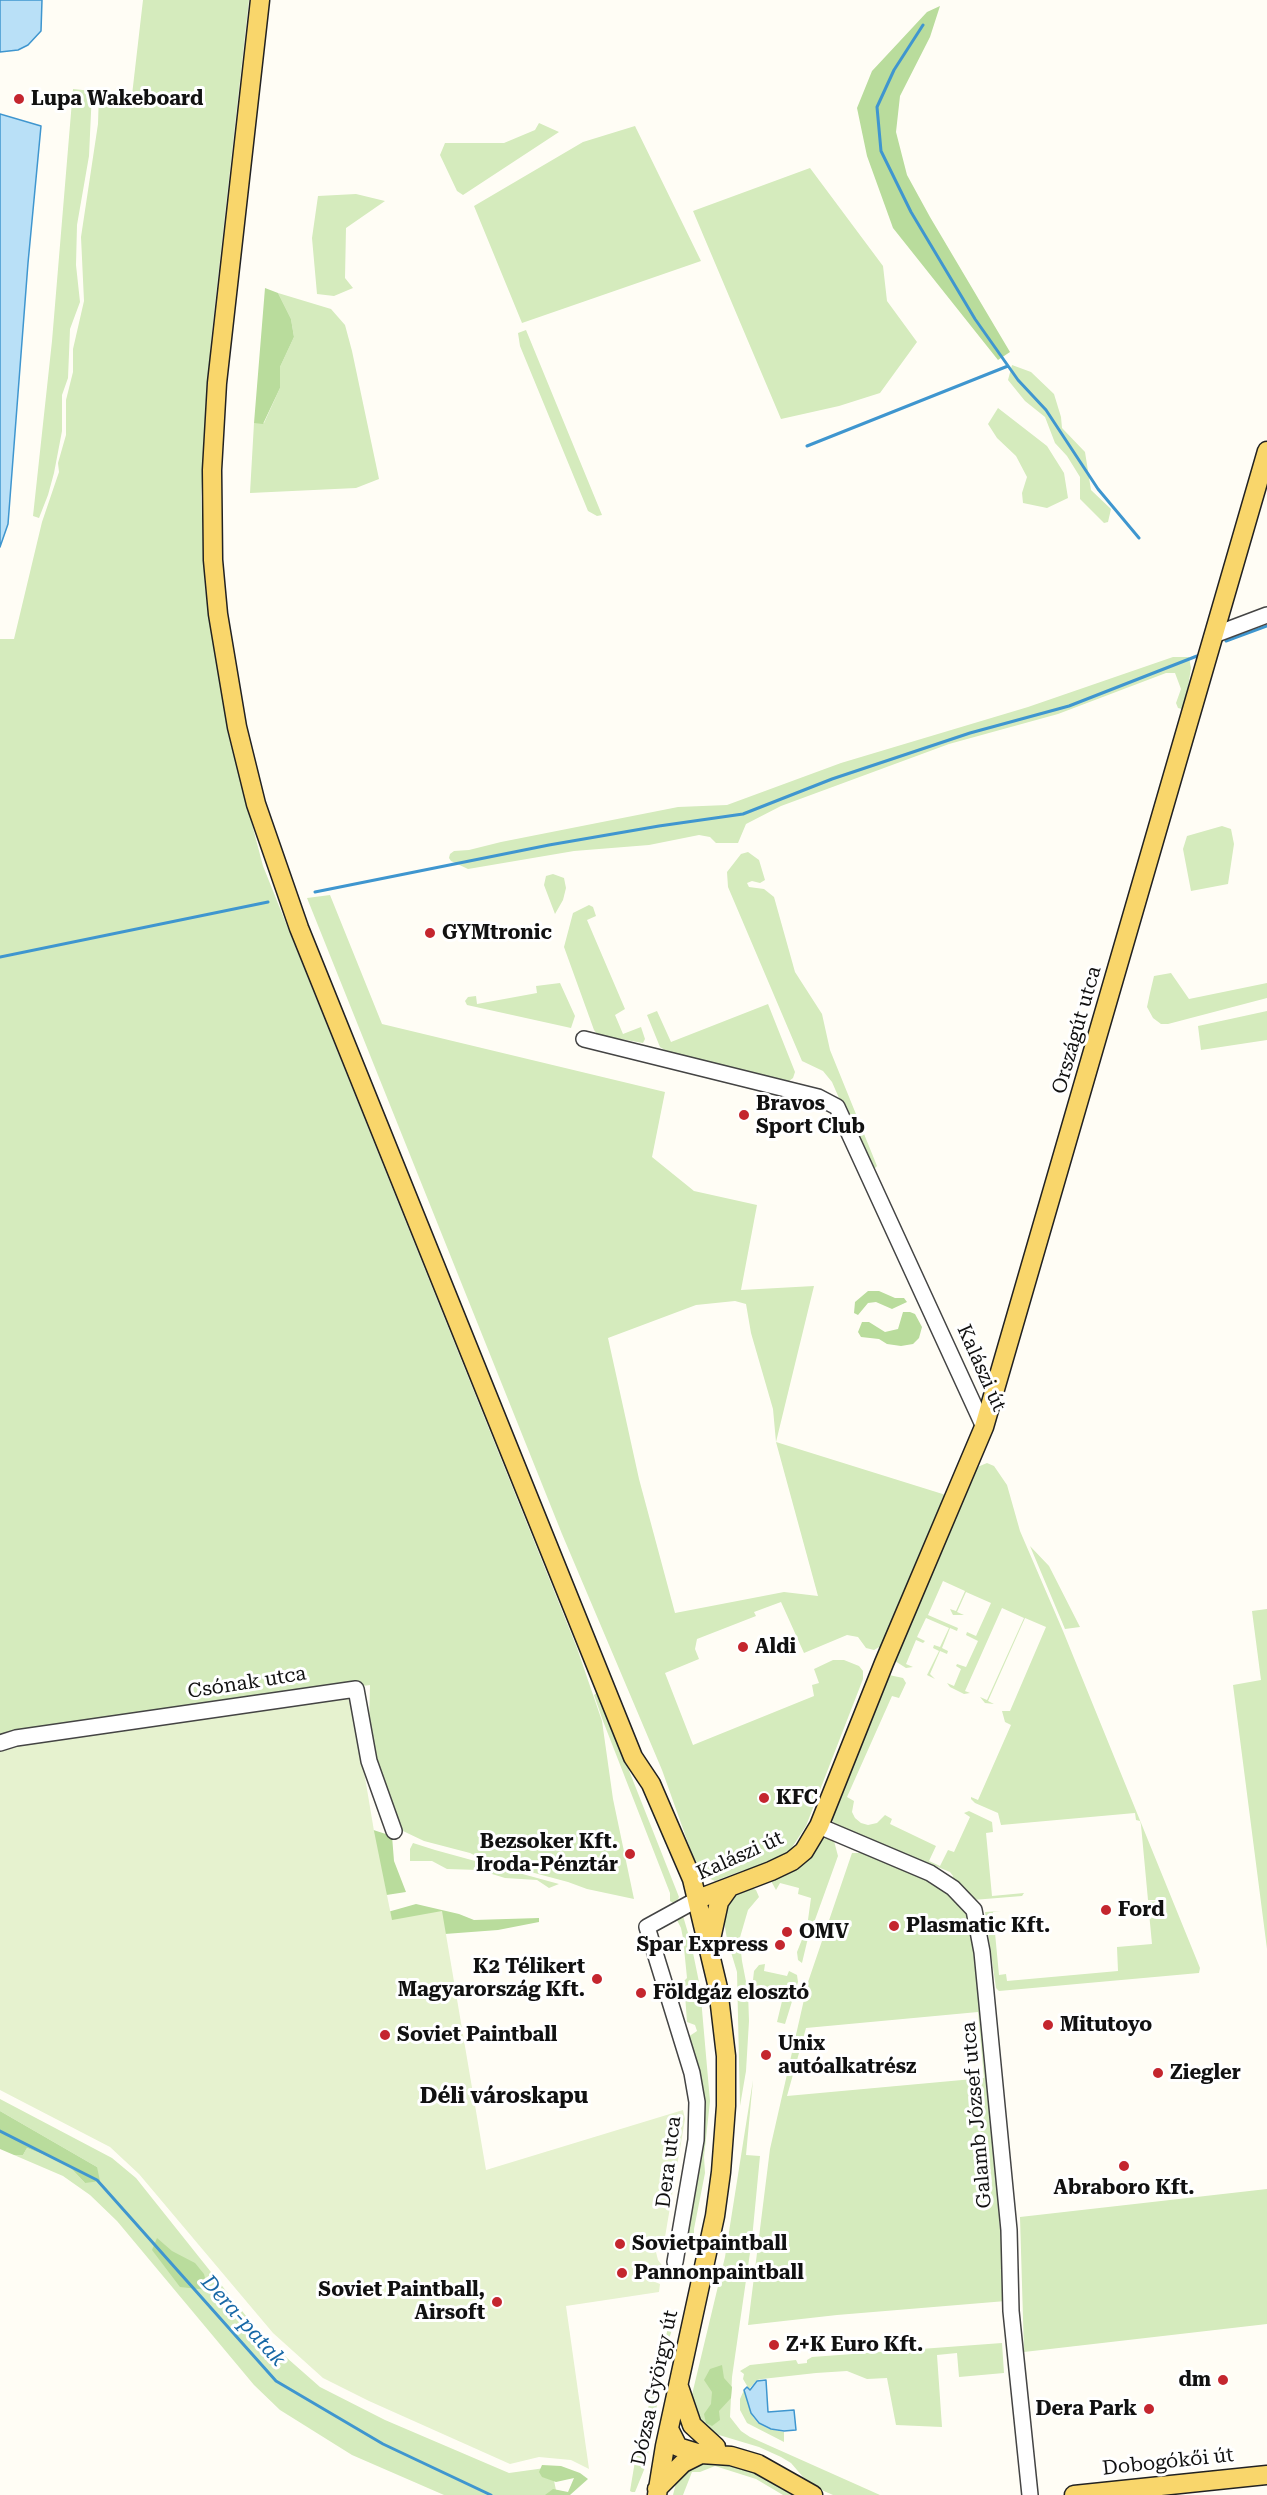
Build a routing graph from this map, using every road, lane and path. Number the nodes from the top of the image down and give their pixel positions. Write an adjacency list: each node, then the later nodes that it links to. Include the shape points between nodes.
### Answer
1 (260, 0): 9 (main road, via 218,371 212,470 218,614 237,727 256,804 299,928 633,1757)
2 (271, 0): 9 (main road, via 237,293 223,470 229,613 250,734 296,889 646,1755)
3 (1267, 451): 5 (main road, Országút utca)
4 (1267, 615): 5 (street)
5 (1213, 641): 7 (main road, Országút utca)
6 (584, 1039): 7 (street, Kalászi út, via 818,1097 837,1107)
7 (984, 1427): 10 (main road, Kalászi út)
8 (0, 1743): 11 (street, Csónak utca, via 356,1689 369,1761)
9 (651, 1784): 13 (main road, Dózsa György út)
10 (819, 1826): 12 (main road, Kalászi út, via 804,1851 792,1861); 22 (street, Galamb József utca, via 930,1873 953,1888 974,1910 982,1952 1008,2218 1011,2311)
11 (394, 1831)
12 (729, 1888): 13 (main road, Kalászi út); 14 (main road, via 719,1902)
13 (698, 1899): 14 (main road, Dózsa György út); 15 (street, Dera utca, via 647,1927 698,2102 696,2140)
14 (709, 1947): 16 (main road, Dózsa György út, via 723,2025 726,2106 715,2216)
15 (675, 2262)
16 (678, 2384): 17 (main road, Dózsa György út); 18 (main road, via 692,2425)
17 (669, 2438): 18 (main road, via 678,2446); 20 (main road, Dózsa György út)
18 (716, 2452): 20 (main road, via 683,2463); 21 (main road, via 758,2464)
19 (1267, 2475): 23 (main road, Dobogókői út)
20 (657, 2492)
21 (813, 2495)
22 (1030, 2495)
23 (1074, 2495)

